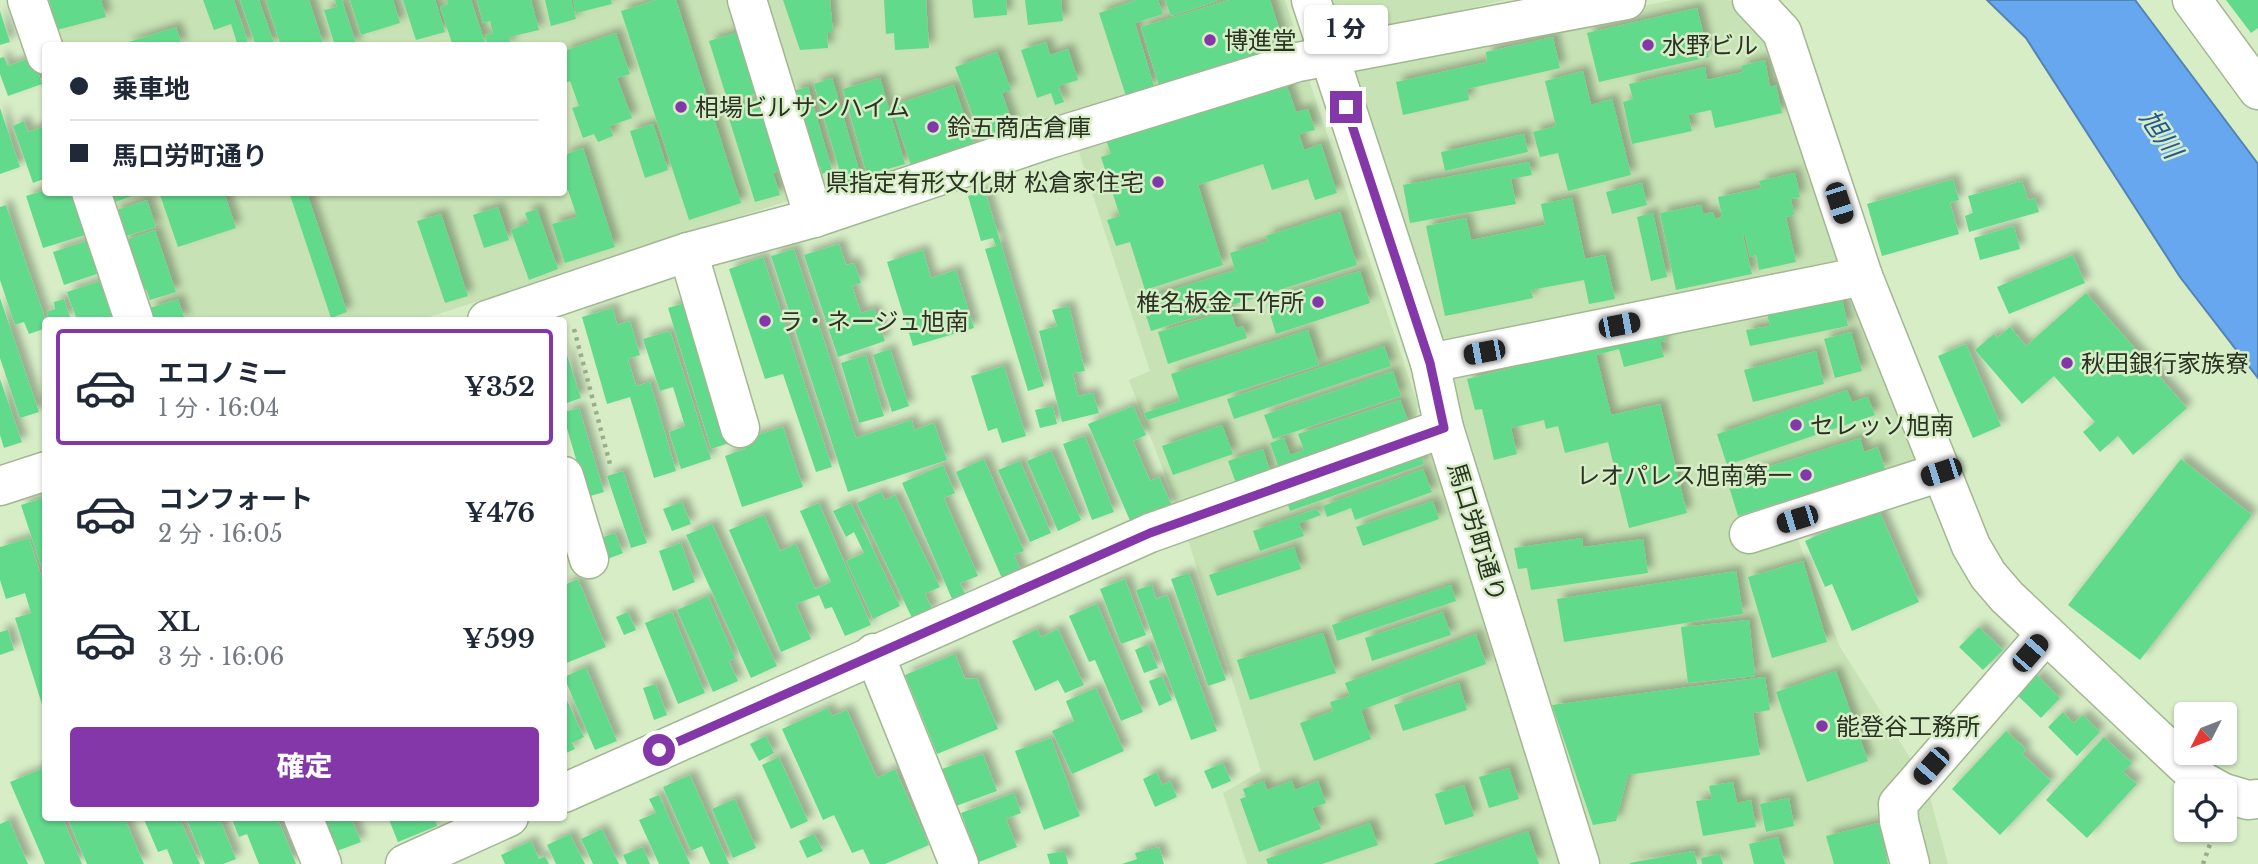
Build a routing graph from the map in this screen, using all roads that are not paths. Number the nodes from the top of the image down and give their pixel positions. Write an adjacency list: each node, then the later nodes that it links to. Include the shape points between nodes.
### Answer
1 (27, 0): 7 (street)
2 (747, 0): 11 (street)
3 (1311, 0): 8 (street, 馬口労町通り)
4 (1626, 0): 8 (street)
5 (1752, 0): 13 (street, via 1782,33)
6 (2192, 0): 9 (street)
7 (42, 43)
8 (1330, 57): 11 (street, via 1298,62 1060,136); 16 (street, 馬口労町通り)
9 (2258, 90)
10 (92, 196): 14 (street)
11 (814, 218): 12 (street)
12 (688, 252): 15 (street); 17 (street)
13 (1863, 276): 16 (street); 20 (street)
14 (133, 317)
15 (506, 317)
16 (1430, 363): 18 (street, 馬口労町通り)
17 (740, 428)
18 (1444, 428): 26 (street, via 1150,533); 36 (street, 馬口労町通り)
19 (42, 472): 21 (street)
20 (1941, 472): 23 (street); 25 (street, via 1988,575)
21 (0, 486)
22 (567, 486): 24 (street)
23 (1749, 534)
24 (589, 559)
25 (2046, 634): 27 (street); 37 (street, via 1898,804)
26 (874, 653): 28 (street); 35 (street)
27 (2199, 779)
28 (567, 792)
29 (2237, 797): 30 (street)
30 (2258, 799)
31 (305, 821): 33 (street)
32 (500, 821): 34 (street)
33 (322, 864)
34 (405, 864)
35 (959, 864)
36 (1580, 864)
37 (1910, 864)

